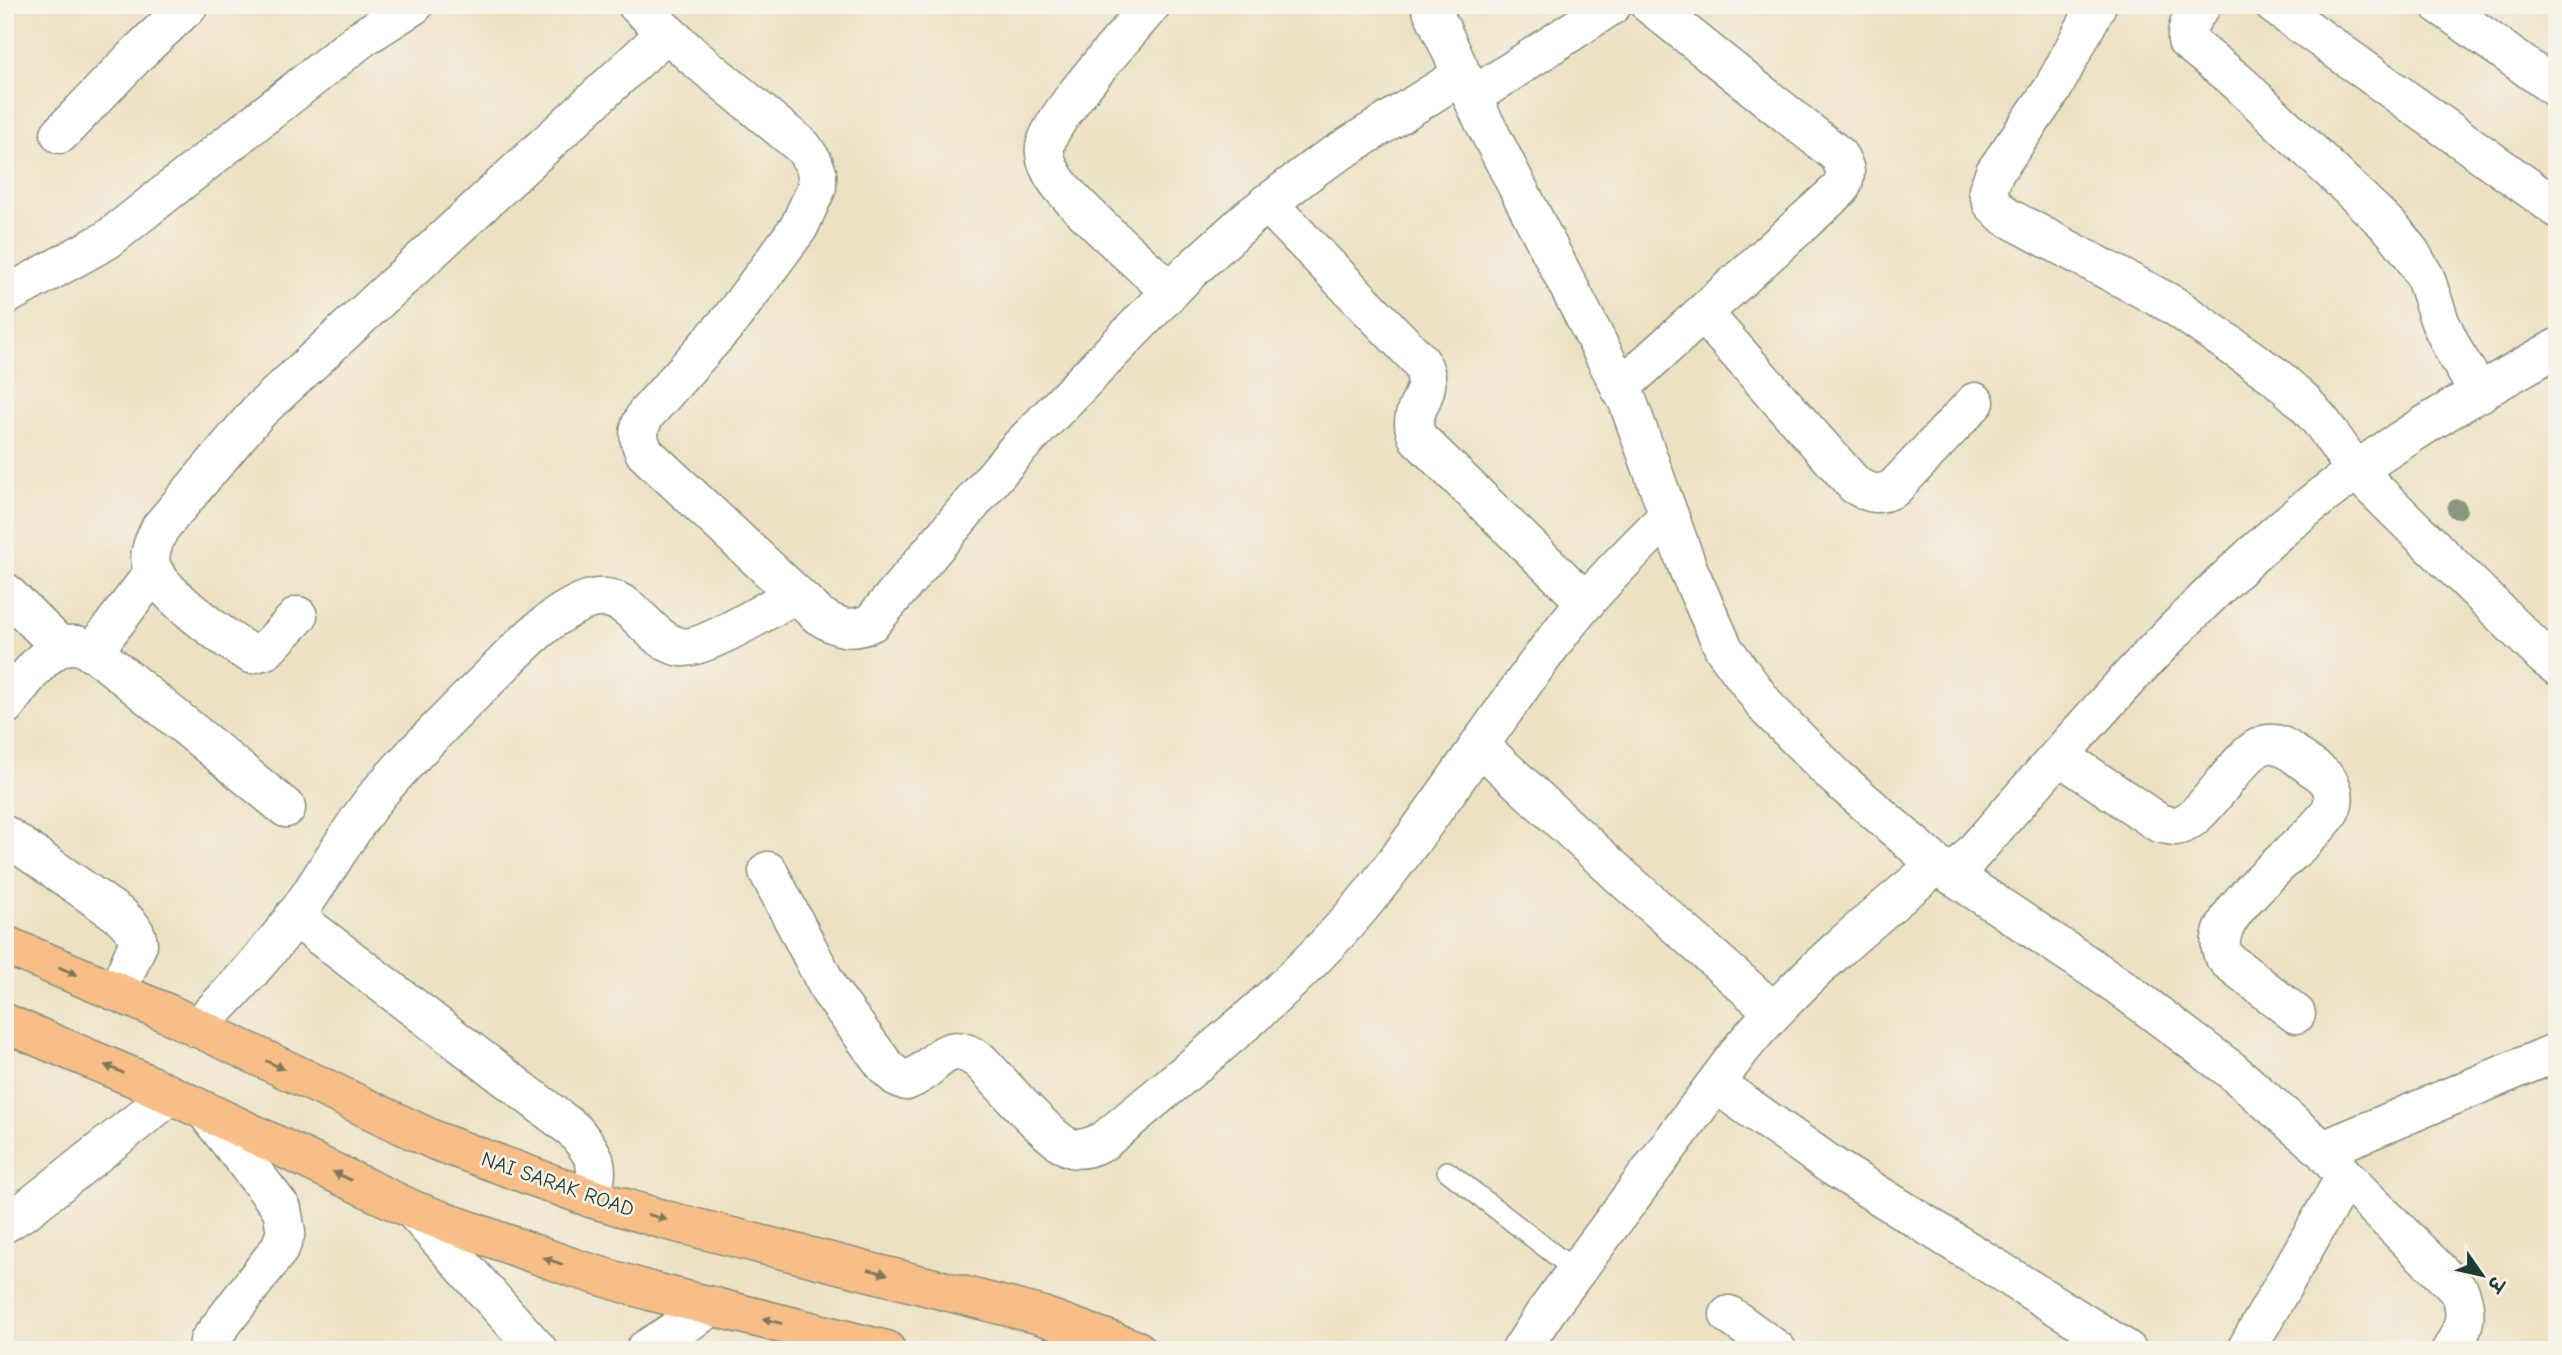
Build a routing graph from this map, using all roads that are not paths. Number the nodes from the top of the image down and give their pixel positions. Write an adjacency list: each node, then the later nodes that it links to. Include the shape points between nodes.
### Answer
1 (189, 5): 15 (street)
2 (414, 5): 19 (street, via 362,38 107,240)
3 (637, 5): 12 (street)
4 (1151, 5): 18 (street, via 1079,92 1052,129 1045,148 1047,162 1064,190)
5 (1430, 5): 13 (street)
6 (1612, 5): 13 (street)
7 (1650, 5): 20 (street, via 1837,154 1846,166 1846,180 1840,189)
8 (2097, 5): 25 (street, via 2052,90 1995,172 1988,190 1992,203 2005,216 2173,305 2275,376 2316,416)
9 (2202, 5): 23 (street, via 2186,30 2187,41 2238,82 2393,230 2425,277 2440,322)
10 (2274, 5): 17 (street)
11 (2440, 5): 14 (street)
12 (666, 33): 27 (street, via 258,412 160,528 151,550); 29 (street, via 803,147 817,173 817,187 792,238 730,320 646,414 638,440 645,453)
13 (1467, 86): 16 (street, via 1317,166); 22 (street)
14 (2557, 89)
15 (60, 134)
16 (1267, 203): 18 (street); 30 (street, via 1420,361 1428,380 1413,423 1418,439)
17 (2557, 208)
18 (1170, 291): 29 (street, via 1015,452 872,622 845,629 818,615)
19 (5, 296)
20 (1703, 313): 22 (street); 24 (street, via 1855,485 1869,493 1882,494 1894,488)
21 (2557, 348): 23 (street)
22 (1620, 388): 26 (street)
23 (2480, 393): 25 (street)
24 (1975, 401)
25 (2356, 471): 33 (street); 36 (street, via 2278,532 2202,604)
26 (1669, 515): 30 (street); 39 (street, via 1724,649 1768,709 1836,777)
27 (154, 572): 31 (street, via 166,590 251,654 266,650); 32 (street)
28 (5, 592): 32 (street)
29 (795, 594): 41 (street, via 700,645 682,647 667,641 612,598 572,606 528,640 377,796)
30 (1586, 601): 35 (street)
31 (298, 616)
32 (77, 650): 34 (street, via 42,660); 37 (street)
33 (2557, 666)
34 (5, 706)
35 (1479, 745): 40 (street, via 1371,894 1317,955 1238,1030 1104,1141 1085,1149 1071,1148 1055,1138 969,1052 950,1051 915,1077 906,1081 897,1077 830,991); 44 (street)
36 (2060, 755): 39 (street); 45 (street, via 2159,823 2176,826 2201,809 2262,745 2275,744 2291,751 2329,780 2333,806 2324,821 2256,886 2221,933 2221,953 2227,960)
37 (286, 808)
38 (5, 835): 43 (street, via 133,927 138,944)
39 (1945, 870): 44 (street, via 1860,929); 52 (street, via 2130,994 2231,1070)
40 (768, 871)
41 (294, 916): 47 (street); 54 (street, via 574,1130 597,1164)
42 (5, 945): 43 (main road, NAI SARAK ROAD, one-way to 43)
43 (117, 992): 47 (main road, NAI SARAK ROAD)
44 (1773, 1011): 49 (street)
45 (2296, 1014)
46 (5, 1023): 50 (main road, one-way to 46)
47 (197, 1028): 54 (main road, NAI SARAK ROAD, one-way to 54, via 436,1141)
48 (2557, 1052): 52 (street)
49 (1716, 1084): 57 (street); 67 (street, via 1832,1166)
50 (171, 1095): 51 (main road); 56 (street)
51 (206, 1112): 55 (main road, one-way to 51); 60 (street, via 282,1209 286,1232 280,1248 209,1341)
52 (2334, 1164): 68 (street); 69 (street, via 2460,1292 2466,1307 2464,1324)
53 (1447, 1171): 57 (lane)
54 (592, 1198): 64 (main road, NAI SARAK ROAD, one-way to 64, via 1040,1315)
55 (413, 1210): 58 (main road, one-way to 55, via 574,1268); 61 (street)
56 (5, 1223)
57 (1577, 1272): 65 (street)
58 (713, 1306): 62 (street); 63 (main road, one-way to 58)
59 (1729, 1315): 66 (street)
60 (208, 1350)
61 (538, 1350)
62 (645, 1350)
63 (886, 1350)
64 (1138, 1350)
65 (1521, 1350)
66 (1777, 1350)
67 (2127, 1350)
68 (2246, 1350)
69 (2451, 1350)

